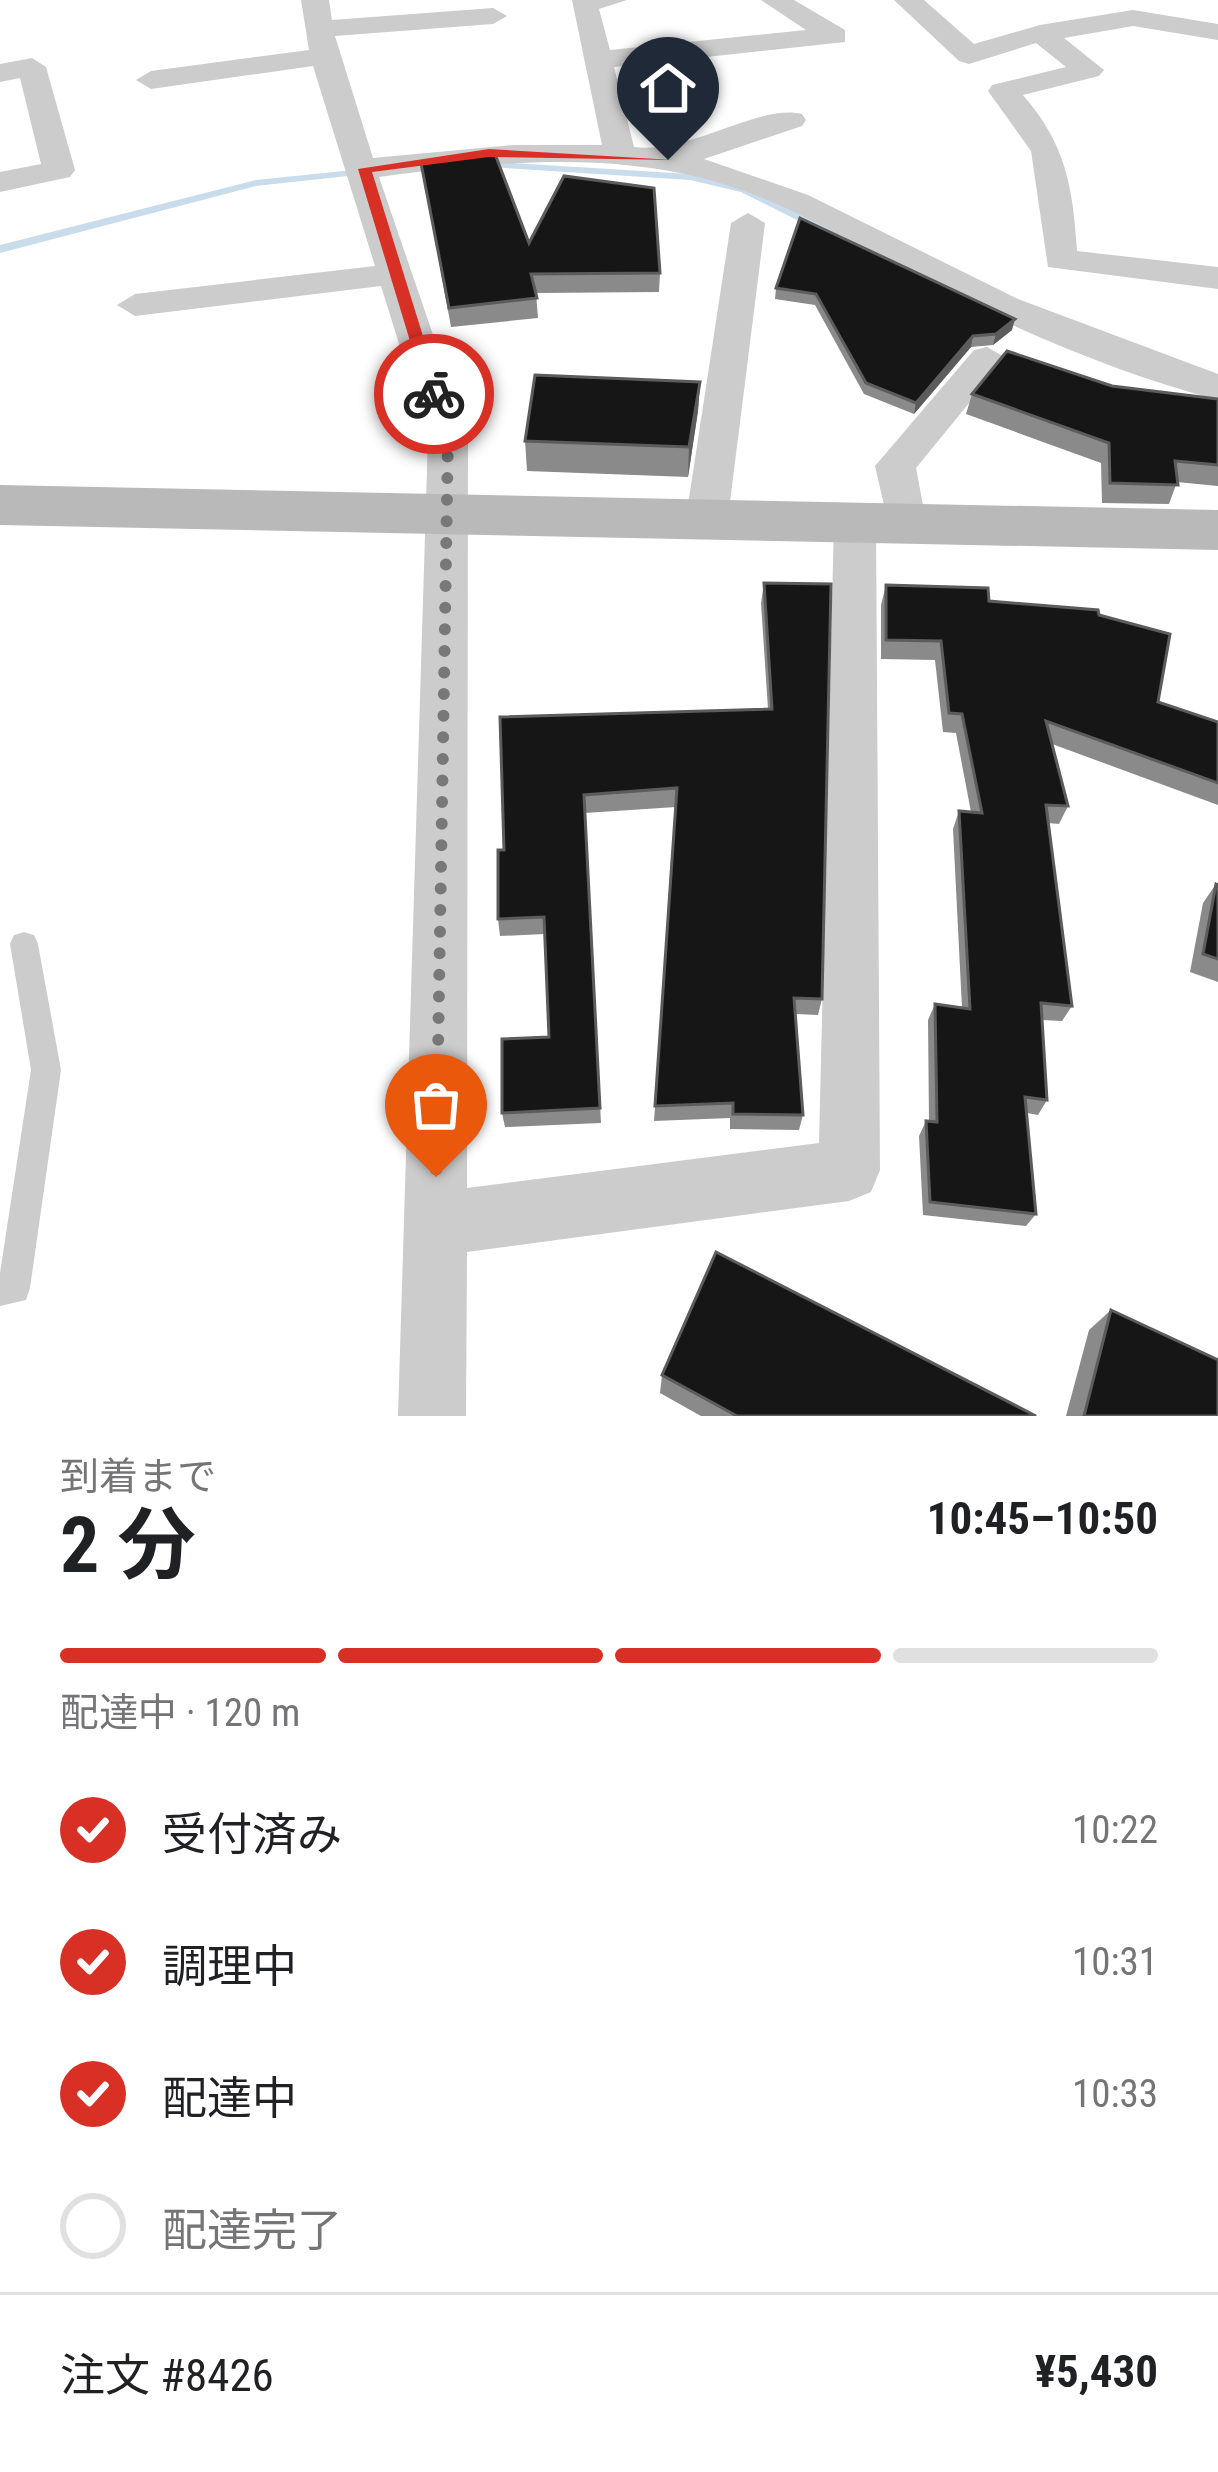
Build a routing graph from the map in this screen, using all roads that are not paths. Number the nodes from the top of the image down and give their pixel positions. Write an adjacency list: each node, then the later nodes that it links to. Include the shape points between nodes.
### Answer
1 (613, 0): 10 (street, via 584,2)
2 (778, 0): 10 (street, via 835,36)
3 (908, 0): 9 (street, via 969,56)
4 (1069, 0): 6 (street)
5 (493, 16): 7 (street)
6 (1096, 23): 8 (street, via 1133,18); 9 (street)
7 (319, 28): 12 (street); 16 (street)
8 (1218, 32)
9 (1040, 33): 20 (street, via 1089,70 1003,91 1042,133 1055,165 1060,260)
10 (598, 60): 14 (street)
11 (0, 73): 17 (street, via 32,67 59,170)
12 (152, 80)
13 (791, 120): 15 (street)
14 (620, 155): 15 (street); 16 (street, via 489,153)
15 (668, 160): 23 (street, via 760,184 1004,307)
16 (364, 169): 19 (street)
17 (0, 182)
18 (748, 223): 26 (street)
19 (394, 274): 21 (street); 25 (street, via 448,436)
20 (1218, 278)
21 (135, 304)
22 (987, 358): 27 (street, via 895,466)
23 (1218, 388)
24 (0, 505): 25 (street)
25 (447, 514): 26 (street); 30 (street)
26 (707, 518): 27 (street)
27 (880, 521): 28 (street); 30 (street, via 849,1170)
28 (1218, 530)
29 (24, 944): 31 (lane, via 46,1070 14,1288)
30 (436, 1224): 32 (street)
31 (0, 1290)
32 (432, 1416)

